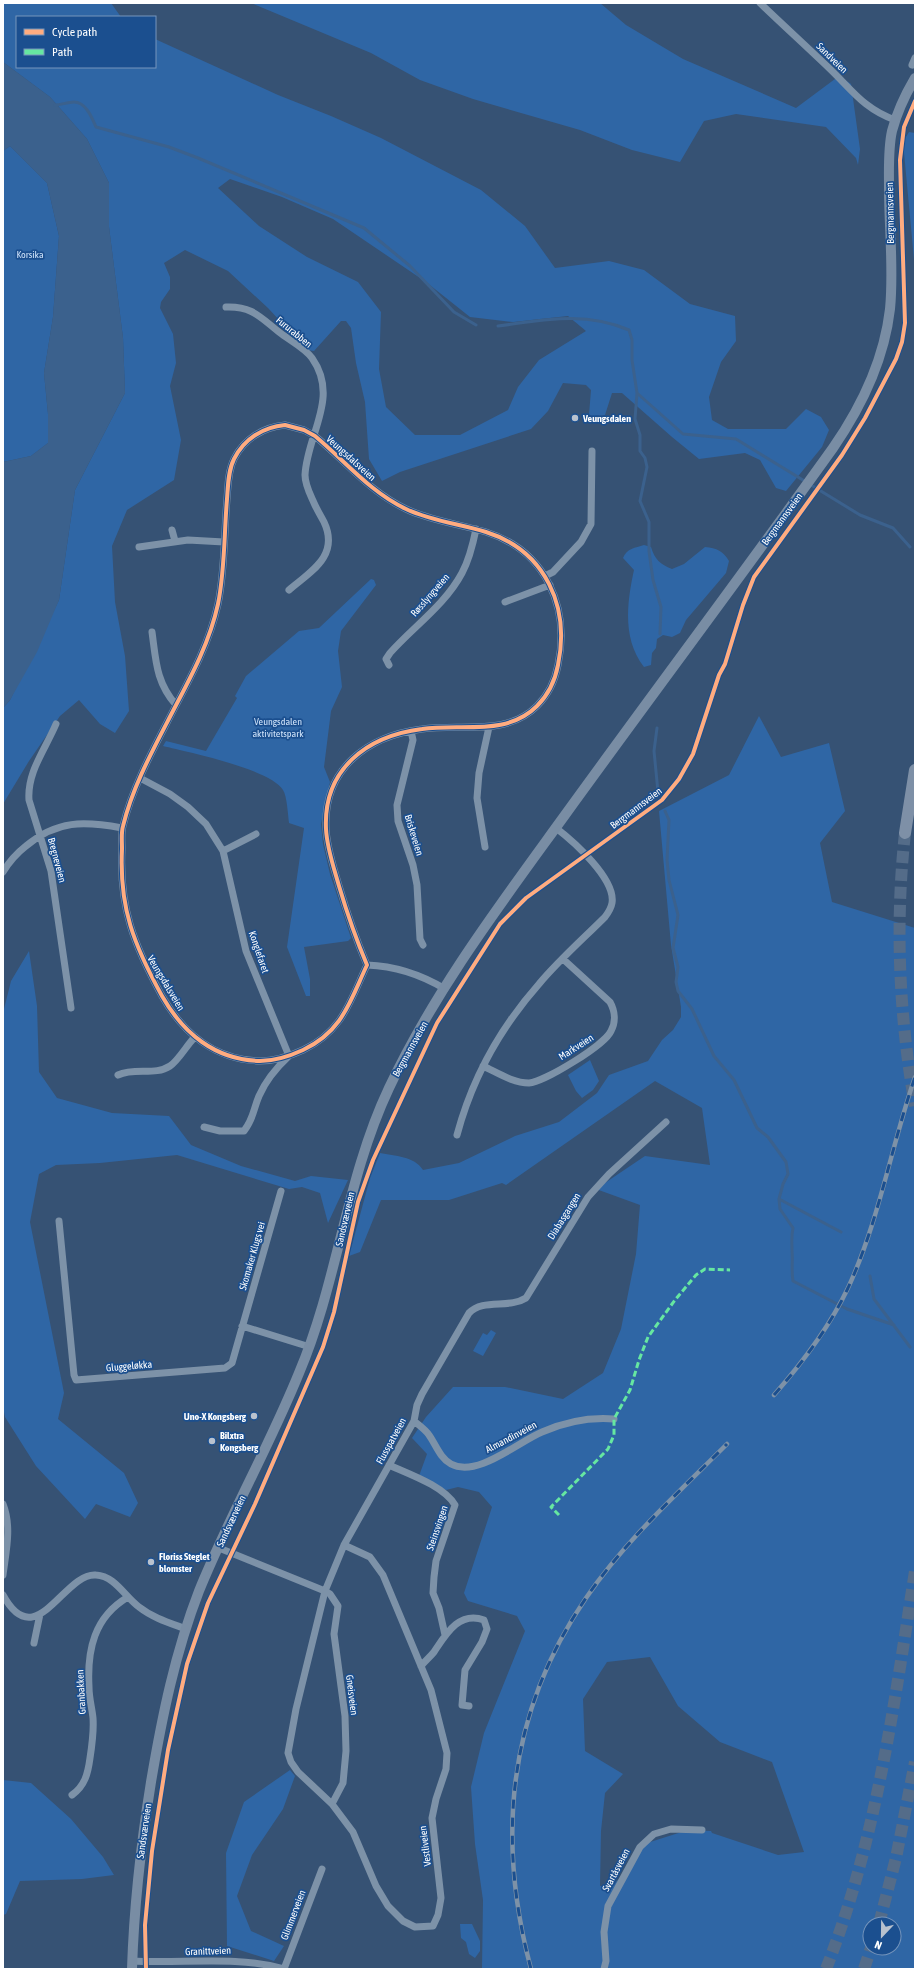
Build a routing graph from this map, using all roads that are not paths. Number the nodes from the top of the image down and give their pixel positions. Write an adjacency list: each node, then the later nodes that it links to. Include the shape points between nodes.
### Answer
1 (760, 3): 3 (street, Sandveien, via 860,100 877,113)
2 (915, 78): 3 (main road, Bergmannsveien)
3 (895, 120): 25 (main road, Bergmannsveien, via 889,159 890,308 881,354 867,391 830,453)
4 (226, 307): 5 (street, Fururabben, via 239,307 257,313 311,357 321,375 324,400)
5 (315, 436): 7 (street, Veungsdalsveien, via 368,484 394,503 430,518); 10 (street, Veungsdalsveien, via 294,426 274,426 254,436 242,446 233,461 229,480); 14 (street, Fururabben, via 305,476 308,489 325,523 328,545 320,565)
6 (592, 451): 12 (street, via 591,524 581,542 553,572)
7 (476, 529): 12 (street, Veungsdalsveien, via 511,543 532,560); 17 (street, Røsslyngveien, via 472,549 462,574 437,605 390,653 386,659)
8 (172, 530): 9 (street)
9 (175, 541): 10 (street); 11 (street)
10 (224, 542): 18 (street, Veungsdalsveien, via 221,589 214,624)
11 (139, 547)
12 (546, 576): 13 (street, Veungsdalsveien)
13 (550, 585): 15 (street); 20 (street, Veungsdalsveien, via 559,609 561,626 554,678 546,696 526,715 506,724)
14 (289, 590)
15 (505, 602)
16 (152, 632): 18 (street, via 157,670 168,696)
17 (389, 665)
18 (176, 705): 23 (street, Veungsdalsveien)
19 (56, 724): 27 (street, Bregneveien, via 31,775 28,790)
20 (488, 727): 21 (street, Veungsdalsveien, via 422,728); 29 (street, via 477,798)
21 (411, 731): 32 (street, Briskeveien, via 413,740 397,806 398,821 417,885 418,928); 34 (street, Veungsdalsveien, via 378,741 353,757 336,780 328,806 328,843 346,909)
22 (915, 770): 26 (highway)
23 (140, 778): 24 (street, Veungsdalsveien); 30 (street, Konglefaret, via 188,807 206,824)
24 (122, 828): 27 (street, via 91,823 53,828); 37 (street, Veungsdalsveien, via 121,870 124,900 132,934 166,1001)
25 (556, 828): 33 (street, via 586,855 606,881 612,898 611,907 605,917); 35 (main road, Bergmannsveien, via 494,914)
26 (905, 833)
27 (40, 834): 31 (street, via 20,851); 36 (street, Bregneveien, via 57,904)
28 (256, 834): 30 (street)
29 (485, 847)
30 (223, 851): 38 (street, Konglefaret, via 246,951)
31 (3, 872)
32 (423, 945)
33 (563, 959): 39 (street, via 524,1001); 39 (street, Markveien, via 610,1002 615,1014 608,1037 557,1071 531,1083 512,1080)
34 (367, 965): 35 (street, via 416,974); 38 (street, Veungsdalsveien, via 337,1026 316,1044)
35 (445, 989): 41 (main road, Bergmannsveien)
36 (71, 1008)
37 (194, 1038): 38 (street, Veungsdalsveien, via 234,1058 264,1061); 40 (street, via 172,1065 162,1070 127,1070)
38 (289, 1056): 43 (street, Veungsdalsveien, via 269,1075 251,1121 244,1131 220,1131)
39 (483, 1066): 44 (street, via 463,1112)
40 (118, 1075)
41 (389, 1088): 49 (main road, Sandsværveien, via 357,1171 330,1285)
42 (666, 1122): 47 (street, Diabasgangen, via 609,1174 588,1197 526,1298 512,1304)
43 (204, 1127)
44 (457, 1135)
45 (281, 1190): 48 (street, Skomaker Klugs vei)
46 (59, 1221): 48 (street, Gluggeløkka, via 76,1380 225,1368 232,1363)
47 (480, 1306): 51 (street, Flusspatveien, via 465,1318 422,1394)
48 (242, 1326): 49 (street)
49 (310, 1347): 55 (main road, Sandsværveien)
50 (614, 1420): 51 (street, Almandinveien, via 599,1418 566,1423 519,1443 498,1457 465,1468 445,1460 429,1434)
51 (414, 1421): 52 (street, Flusspatveien)
52 (389, 1465): 54 (street, Flusspatveien); 62 (street, Steinsvingen, via 451,1497 455,1505 436,1561 434,1577 433,1593)
53 (3, 1504): 56 (street, via 8,1516 8,1533)
54 (344, 1545): 57 (street, Flusspatveien); 64 (street, Vestliveien, via 363,1553 379,1568)
55 (219, 1548): 57 (street); 61 (main road, Sandsværveien, via 200,1588)
56 (3, 1575)
57 (325, 1591): 66 (street, Flusspatveien, via 289,1744); 68 (street, Gneisveien, via 338,1606 334,1634 345,1716 346,1750 343,1783)
58 (3, 1594): 60 (street, via 12,1608 22,1614)
59 (128, 1597): 60 (street, via 104,1577 84,1577); 61 (street, via 138,1607 155,1617); 67 (street, Granbakken, via 105,1614 94,1639 89,1675 93,1718 90,1761 84,1783)
60 (40, 1614): 63 (street)
61 (186, 1629): 71 (main road, Sandsværveien, via 172,1674 155,1760 140,1864)
62 (445, 1635): 64 (street, via 433,1654); 65 (street, via 452,1626 468,1618 484,1620 487,1628 482,1642 465,1670 462,1705)
63 (34, 1643)
64 (421, 1666): 68 (street, Vestliveien, via 437,1709 447,1753 446,1769 432,1818 441,1898 433,1926 415,1927 403,1921 388,1906 376,1886 353,1832)
65 (469, 1706)
66 (291, 1762): 68 (street, Vestliveien, via 302,1777)
67 (72, 1795)
68 (332, 1804)
69 (702, 1830): 74 (street, Svartåsveien, via 671,1829 654,1834 640,1847 608,1906 604,1932)
70 (322, 1869): 73 (street, Glimmerveien)
71 (132, 1965): 72 (street, Granittveien)
72 (197, 1966): 73 (street, Granittveien, via 242,1960)
73 (284, 1969)
74 (604, 1969)

